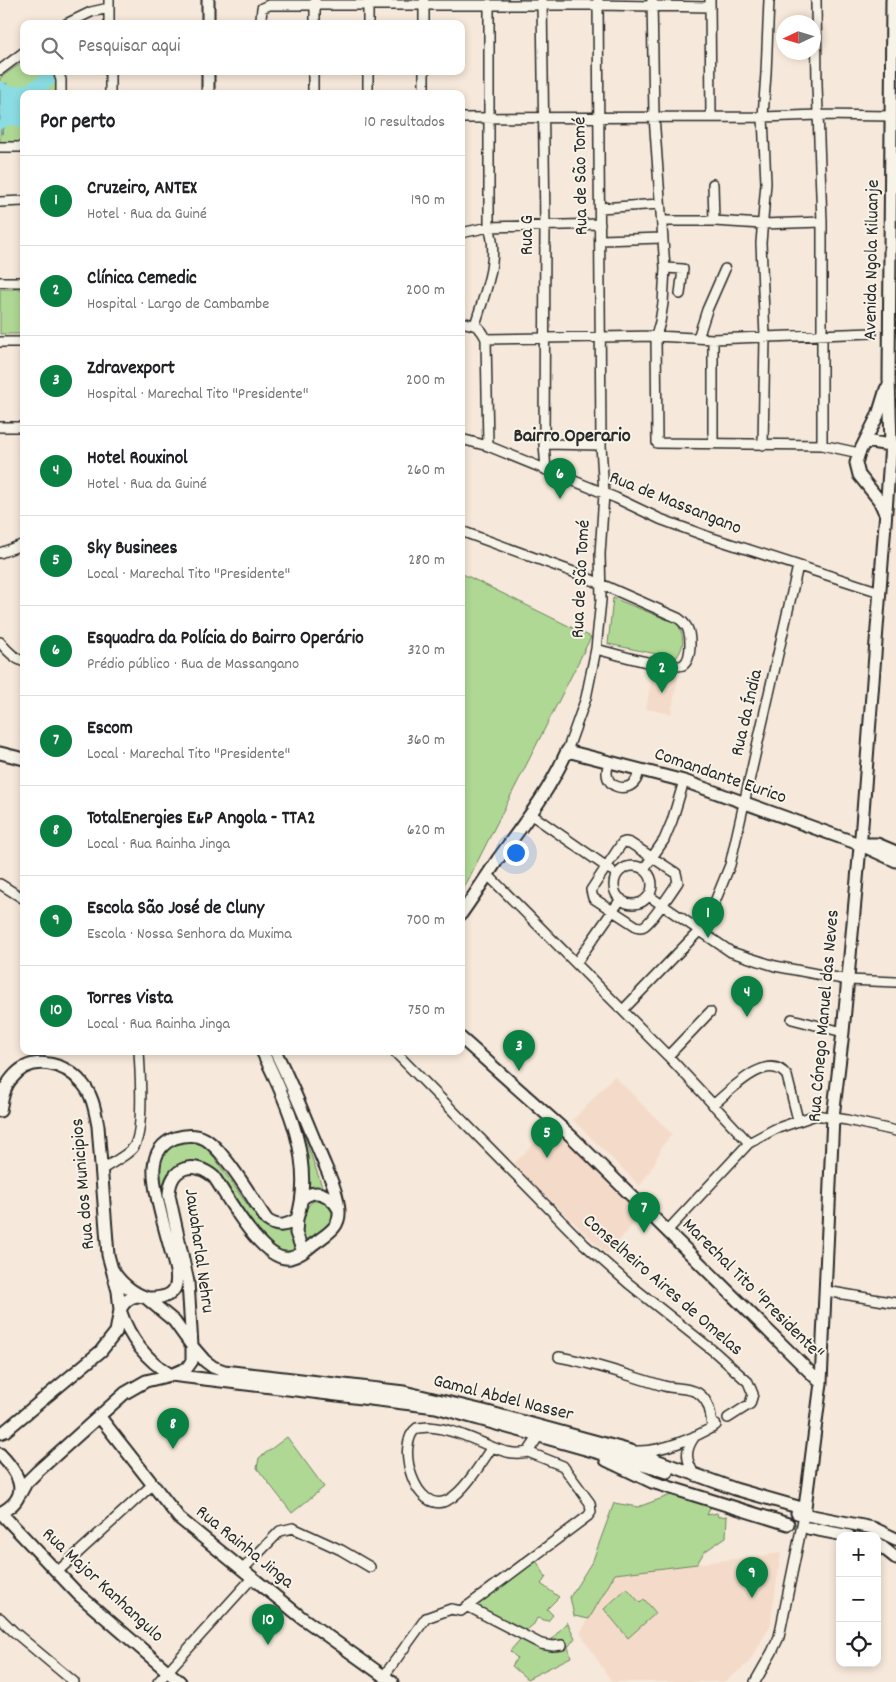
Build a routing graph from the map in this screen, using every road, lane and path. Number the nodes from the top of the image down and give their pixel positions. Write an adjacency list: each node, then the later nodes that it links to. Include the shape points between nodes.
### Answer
1 (201, 0): 18 (main road)
2 (208, 0): 19 (main road)
3 (769, 0): 44 (street)
4 (816, 0): 39 (street)
5 (892, 0): 42 (main road, Avenida Ngola Kiluanje)
6 (315, 2): 9 (street); 15 (street, via 268,5 262,8); 20 (street)
7 (542, 2): 8 (street); 13 (street); 47 (street, Rua G)
8 (598, 2): 11 (street); 40 (street, Rua de São Tomé)
9 (368, 3): 10 (street); 21 (street)
10 (424, 3): 13 (street); 22 (street)
11 (652, 3): 14 (street); 41 (street)
12 (109, 4): 16 (street); 17 (street)
13 (489, 4): 46 (street)
14 (710, 4): 43 (street)
15 (261, 19)
16 (74, 20)
17 (109, 20)
18 (201, 20)
19 (208, 20)
20 (314, 20)
21 (368, 20)
22 (424, 20)
23 (20, 55): 24 (street)
24 (0, 70)
25 (59, 75): 32 (street)
26 (110, 75): 33 (street)
27 (201, 75): 34 (main road)
28 (208, 75): 35 (main road)
29 (313, 75): 36 (street)
30 (368, 75): 37 (street)
31 (424, 75): 38 (street)
32 (61, 90)
33 (110, 90)
34 (201, 90)
35 (208, 90)
36 (312, 90)
37 (368, 90)
38 (424, 90)
39 (818, 115): 42 (street); 44 (street); 58 (street)
40 (599, 116): 41 (street); 47 (street); 55 (street, Rua de São Tomé)
41 (654, 116): 43 (street); 54 (street)
42 (891, 116): 50 (main road, Avenida Ngola Kiluanje)
43 (711, 117): 44 (street)
44 (763, 117): 60 (street, via 766,203)
45 (465, 118): 46 (street)
46 (488, 118): 47 (street); 62 (street)
47 (542, 118): 61 (street, Rua G)
48 (0, 147): 49 (street)
49 (20, 147)
50 (894, 168): 84 (main road, Avenida Ngola Kiluanje)
51 (713, 184): 57 (street)
52 (20, 201): 53 (street)
53 (0, 202)
54 (660, 204): 55 (street); 56 (street)
55 (600, 208): 59 (street, Rua de São Tomé)
56 (662, 221): 57 (street); 64 (street)
57 (714, 221): 60 (street)
58 (822, 222): 60 (street); 75 (street)
59 (600, 224): 61 (street); 65 (street, Rua de São Tomé)
60 (762, 224): 77 (street)
61 (545, 226): 62 (street); 78 (street, Rua G)
62 (490, 227): 63 (street); 72 (street, via 493,244 491,271)
63 (465, 232)
64 (662, 238): 65 (street); 66 (street)
65 (601, 240): 76 (street, Rua de São Tomé)
66 (664, 268): 70 (street, via 683,269); 74 (street, via 663,304)
67 (724, 269): 79 (street)
68 (0, 282): 69 (street)
69 (20, 282)
70 (680, 294)
71 (465, 323): 72 (street)
72 (475, 325): 80 (street)
73 (872, 333): 75 (street)
74 (656, 336): 76 (street); 79 (street); 90 (street, via 657,443)
75 (821, 336): 77 (street); 92 (street)
76 (600, 337): 78 (street); 95 (street, Rua de São Tomé)
77 (765, 337): 81 (street); 91 (street)
78 (544, 338): 80 (street); 89 (street, Rua G)
79 (698, 338): 81 (street)
80 (486, 339): 94 (street)
81 (713, 339): 90 (street)
82 (0, 342): 83 (street)
83 (20, 342)
84 (889, 378): 88 (main road, via 878,416); 93 (main road, Avenida Ngola Kiluanje)
85 (0, 427): 86 (street)
86 (20, 428)
87 (465, 440): 94 (street, Rua de Massangano)
88 (865, 441): 93 (main road); 96 (main road)
89 (544, 444): 95 (street); 97 (street, Rua G)
90 (713, 444): 91 (street)
91 (763, 445): 92 (street)
92 (822, 445): 96 (street)
93 (894, 445): 99 (main road, Avenida Ngola Kiluanje)
94 (488, 446): 97 (street, Rua de Massangano)
95 (601, 446): 100 (street, Rua de São Tomé)
96 (859, 453): 98 (main road, via 856,469)
97 (546, 470): 100 (street, Rua de Massangano)
98 (862, 478): 99 (main road); 101 (main road, via 879,500)
99 (892, 483): 101 (main road, Avenida Ngola Kiluanje)
100 (604, 494): 105 (street, Rua de Massangano, via 660,519); 106 (street, Rua de São Tomé)
101 (887, 521): 107 (main road, Rua Cónego Manuel das Neves)
102 (465, 532): 106 (street)
103 (20, 546): 104 (street)
104 (0, 553)
105 (798, 566): 107 (street, Rua de Massangano); 117 (street, Rua da Índia)
106 (601, 584): 109 (street, Rua de São Tomé); 109 (street, via 678,618 689,630 690,646 688,660 676,667)
107 (880, 592): 119 (main road, Rua Cónego Manuel das Neves)
108 (0, 642): 110 (street)
109 (596, 650): 111 (street, Rua de São Tomé, via 586,698)
110 (20, 660)
111 (567, 751): 114 (main road, Comandante Eurico); 118 (main road, Rua de São Tomé)
112 (0, 753): 113 (main road)
113 (20, 758)
114 (609, 761): 115 (main road, Comandante Eurico); 115 (street, via 608,778 619,788 633,784)
115 (639, 768): 116 (main road, Comandante Eurico)
116 (684, 781): 117 (main road, Comandante Eurico); 121 (street, via 664,840)
117 (744, 803): 119 (main road, Comandante Eurico); 134 (street, Rua da Índia, via 730,865)
118 (532, 815): 123 (street); 126 (main road, Rua de São Tomé)
119 (859, 844): 120 (main road, Comandante Eurico, via 877,844); 122 (main road, Comandante Eurico); 136 (main road, Rua Cónego Manuel das Neves)
120 (896, 852)
121 (652, 857): 123 (street, via 626,842 622,843); 124 (street); 131 (street, via 676,873 678,879)
122 (896, 861)
123 (607, 866): 125 (street); 133 (street, via 591,895)
124 (644, 869): 125 (street, via 627,867); 129 (street, via 651,878)
125 (618, 874): 130 (street, via 614,884)
126 (488, 875): 132 (main road, Rua de São Tomé); 135 (street)
127 (0, 884): 128 (street)
128 (20, 896)
129 (649, 896): 130 (street, via 633,904); 131 (street)
130 (621, 900): 133 (street)
131 (662, 904): 133 (street, via 646,926 641,927); 134 (street)
132 (465, 908)
133 (613, 912): 135 (street)
134 (700, 930): 136 (street, via 731,952 775,966); 138 (street, Rua da Índia)
135 (576, 963): 138 (street)
136 (848, 980): 137 (street); 141 (main road, Rua Cónego Manuel das Neves)
137 (896, 982)
138 (622, 1010): 147 (street)
139 (710, 1012): 147 (street)
140 (792, 1019): 141 (street)
141 (843, 1032): 150 (main road, Rua Cónego Manuel das Neves)
142 (465, 1042): 158 (main road, Marechal Tito "Presidente", via 571,1136)
143 (139, 1055): 154 (street, via 138,1140 127,1153)
144 (264, 1055): 155 (main road, via 292,1122 300,1153)
145 (277, 1055): 156 (main road, via 300,1101)
146 (398, 1055): 171 (street, Conselheiro Aires de Omelas, via 584,1244 748,1382 753,1394 750,1404)
147 (668, 1056): 148 (street)
148 (714, 1105): 151 (street, via 758,1069 774,1067 787,1076); 153 (street)
149 (0, 1110): 154 (main road, Rua dos Municipios, via 6,1087 26,1066 43,1063 66,1069 83,1084 95,1108)
150 (833, 1117): 151 (street, via 816,1115); 152 (street); 161 (main road, Rua Cónego Manuel das Neves)
151 (798, 1120): 153 (street)
152 (896, 1131)
153 (749, 1143): 158 (street)
154 (101, 1170): 160 (main road, Rua dos Municipios)
155 (302, 1199): 156 (main road, via 321,1193 334,1201); 157 (main road)
156 (339, 1209): 159 (main road, Jawaharlal Nehru, via 334,1230)
157 (297, 1219): 159 (main road, via 296,1233); 162 (main road, Jawaharlal Nehru, via 284,1226 267,1220 219,1151 204,1138 192,1135 169,1140 156,1156 154,1167 178,1283 173,1293 167,1296)
158 (666, 1231): 169 (main road, Marechal Tito "Presidente")
159 (303, 1252): 165 (main road, Jawaharlal Nehru, via 289,1258 273,1253 245,1226 207,1171 188,1167 178,1172 171,1183 169,1195 188,1282)
160 (112, 1270): 162 (main road, Gamal Abdel Nasser, via 126,1286); 164 (main road, Rua dos Municipios)
161 (826, 1291): 163 (street); 169 (main road, Rua Cónego Manuel das Neves)
162 (145, 1297): 164 (main road, via 130,1298); 165 (main road, Gamal Abdel Nasser, via 174,1321)
163 (896, 1303)
164 (120, 1310): 167 (main road, via 124,1324 139,1348); 173 (main road, via 116,1332 101,1352)
165 (192, 1346): 167 (main road, Jawaharlal Nehru, via 192,1361 188,1368); 178 (main road, Gamal Abdel Nasser, via 213,1367 224,1371 404,1392)
166 (559, 1357): 174 (street, via 698,1393 708,1404 714,1426)
167 (171, 1375): 168 (main road, Gamal Abdel Nasser); 170 (main road, via 138,1385)
168 (227, 1382): 172 (main road, via 151,1384 128,1397 111,1412); 175 (main road, Gamal Abdel Nasser, via 436,1407)
169 (821, 1383): 184 (main road, Rua Cónego Manuel das Neves)
170 (99, 1416): 172 (main road, Rua Rainha Jinga); 183 (main road, via 38,1470)
171 (728, 1418)
172 (110, 1428): 182 (main road, Rua Rainha Jinga)
173 (0, 1433)
174 (695, 1436): 178 (street, via 647,1452); 181 (street, via 686,1457)
175 (538, 1437): 177 (main road, Gamal Abdel Nasser); 179 (street)
176 (492, 1447): 176 (street, via 478,1469 446,1501 441,1503 427,1498 414,1485 408,1446 410,1436 417,1428 444,1428); 179 (street, via 511,1454)
177 (579, 1448): 184 (main road, Gamal Abdel Nasser); 186 (main road, Gamal Abdel Nasser, via 652,1482)
178 (632, 1451): 181 (main road, Gamal Abdel Nasser)
179 (528, 1452): 196 (street, via 564,1466 590,1503 591,1512)
180 (0, 1454): 183 (main road, via 17,1474)
181 (695, 1476): 184 (main road, Gamal Abdel Nasser)
182 (152, 1485): 193 (main road, Rua Rainha Jinga, via 179,1518); 194 (street)
183 (20, 1494): 185 (main road)
184 (805, 1512): 189 (main road, Gamal Abdel Nasser, via 873,1528); 204 (street, via 779,1637)
185 (1, 1513): 194 (main road, Rua Major Kanhangulo)
186 (788, 1524)
187 (808, 1528): 188 (main road)
188 (836, 1533)
189 (896, 1537)
190 (881, 1546): 191 (main road)
191 (896, 1558)
192 (370, 1567): 193 (street, via 293,1528 280,1531)
193 (243, 1569): 195 (main road, Rua Rainha Jinga)
194 (57, 1572): 199 (main road, Rua Major Kanhangulo)
195 (253, 1577): 199 (street); 200 (main road, Rua Rainha Jinga)
196 (467, 1606): 198 (street, via 541,1644); 200 (street, via 461,1611 451,1609 426,1618)
197 (0, 1618): 201 (street)
198 (562, 1645)
199 (168, 1671): 202 (street); 203 (main road, Rua Major Kanhangulo)
200 (385, 1680)
201 (74, 1682)
202 (158, 1682)
203 (180, 1682)
204 (755, 1682)

